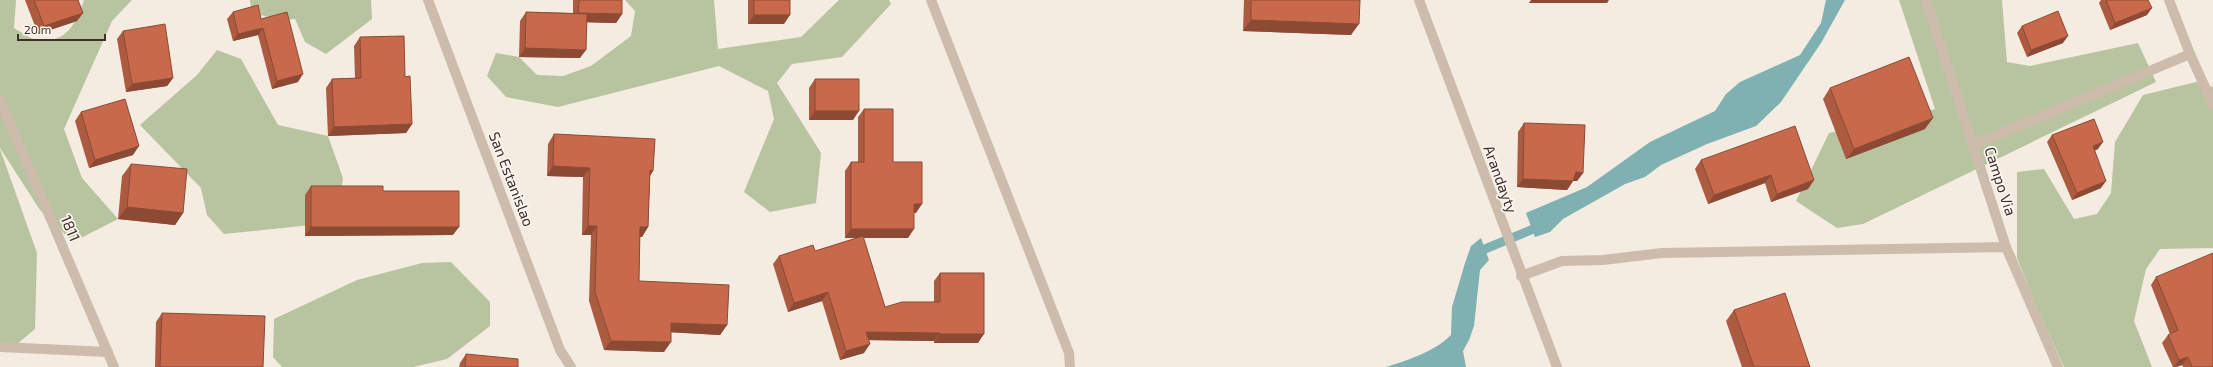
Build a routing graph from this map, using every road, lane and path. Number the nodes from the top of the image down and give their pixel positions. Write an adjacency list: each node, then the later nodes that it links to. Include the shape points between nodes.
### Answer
1 (428, 0): 15 (street, San Estanislao, via 560,350)
2 (931, 0): 16 (street, via 1069,353)
3 (1419, 0): 11 (street, Arandayty)
4 (1926, 0): 9 (street, Campo Via)
5 (2170, 0): 6 (street)
6 (2190, 54): 8 (street); 9 (street)
7 (0, 100): 13 (street, 1811)
8 (2213, 105)
9 (1973, 145): 10 (street, Campo Via)
10 (2006, 247): 11 (street, via 1662,253 1603,260 1562,261); 18 (street, Campo Via)
11 (1521, 276): 17 (street, Arandayty)
12 (0, 348): 13 (street)
13 (108, 352): 14 (street, 1811)
14 (114, 367)
15 (571, 367)
16 (1070, 367)
17 (1557, 367)
18 (2058, 367)

